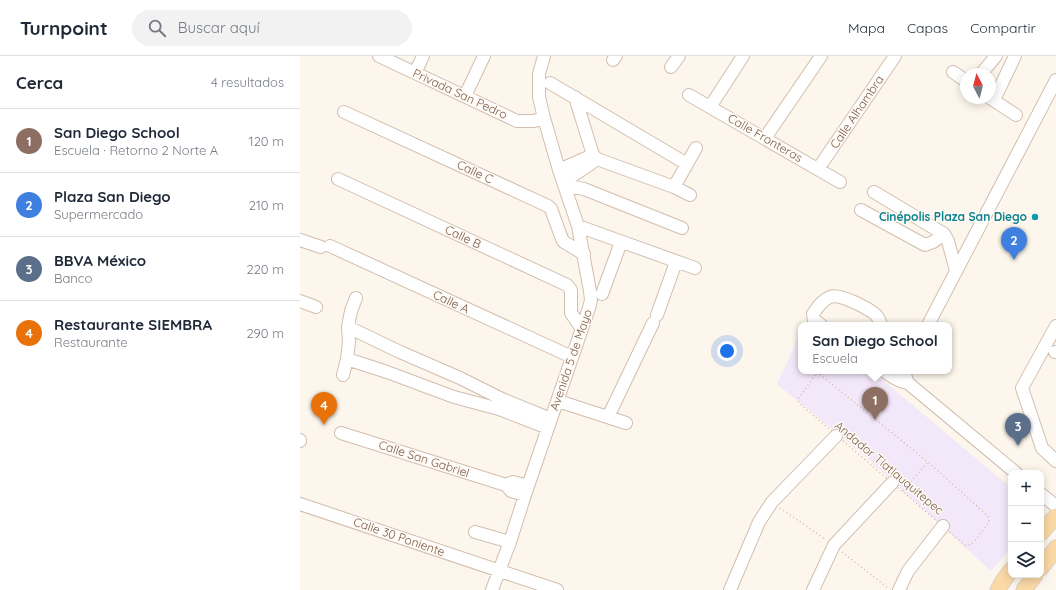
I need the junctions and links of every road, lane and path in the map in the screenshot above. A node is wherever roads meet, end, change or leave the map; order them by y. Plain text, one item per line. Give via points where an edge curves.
1 (379, 56) edge
2 (423, 56) edge
3 (484, 56) edge
4 (544, 56) edge
5 (679, 56) edge
6 (743, 56) edge
7 (821, 56) edge
8 (895, 56) edge
9 (996, 56) edge
10 (1015, 56) edge
11 (671, 67) dead end
12 (986, 68) edge
13 (953, 72) dead end
14 (415, 73) junction
15 (960, 77) edge
16 (1056, 80) edge
17 (550, 83) dead end
18 (996, 92) edge
19 (689, 95) dead end
20 (465, 96) junction
21 (575, 97) junction
22 (996, 102) edge
23 (710, 107) junction
24 (344, 112) dead end
25 (1016, 115) dead end
26 (544, 118) junction
27 (764, 138) junction
28 (696, 148) dead end
29 (595, 157) junction
30 (687, 164) junction
31 (818, 169) junction
32 (559, 170) junction
33 (338, 179) dead end
34 (840, 182) dead end
35 (564, 184) junction
36 (674, 186) junction
37 (874, 192) dead end
38 (690, 195) dead end
39 (899, 206) junction
40 (861, 210) dead end
41 (888, 225) junction
42 (578, 226) junction
43 (682, 228) dead end
44 (944, 234) junction
45 (300, 240) edge
46 (621, 242) junction
47 (584, 254) junction
48 (676, 262) junction
49 (696, 268) dead end
50 (956, 271) junction
51 (602, 294) dead end
52 (356, 298) dead end
53 (300, 301) edge
54 (316, 307) dead end
55 (816, 322) edge
56 (880, 322) edge
57 (930, 322) edge
58 (1056, 326) edge
59 (348, 327) junction
60 (582, 329) junction
61 (572, 357) junction
62 (347, 359) junction
63 (424, 362) junction
64 (889, 374) edge
65 (344, 375) dead end
66 (907, 377) edge
67 (416, 383) junction
68 (558, 401) junction
69 (608, 417) junction
70 (550, 423) junction
71 (626, 423) dead end
72 (342, 432) dead end
73 (836, 436) junction
74 (1056, 461) edge
75 (928, 462) junction
76 (1013, 470) edge
77 (892, 483) junction
78 (526, 491) junction
79 (903, 492) junction
80 (1044, 496) edge
81 (1056, 506) edge
82 (301, 508) edge
83 (1056, 516) edge
84 (943, 526) junction
85 (1044, 530) edge
86 (475, 532) dead end
87 (510, 542) junction
88 (1056, 548) edge
89 (1044, 564) edge
90 (498, 571) junction
91 (1008, 574) edge
92 (1033, 578) edge
93 (492, 590) edge
94 (557, 590) edge
95 (730, 590) edge
96 (813, 590) edge
97 (898, 590) edge
98 (998, 590) edge
99 (1024, 590) edge

1 - 14 street, Privada San Pedro
2 - 14 street
3 - 20 street
4 - 26 street, Avenida 5 de Mayo via 539,74 539,97
5 - 11 street
6 - 23 street
7 - 27 street
8 - 31 street, Calle Alhambra
9 - 12 street
10 - 18 street
13 - 15 street
14 - 20 street, Privada San Pedro
16 - 50 street
17 - 21 street
19 - 23 street, Calle Fronteras
20 - 26 street, Privada San Pedro via 517,121
21 - 29 street
21 - 30 street
22 - 25 street
23 - 27 street, Calle Fronteras
24 - 47 street, Calle C via 548,206 564,242
26 - 32 street, Avenida 5 de Mayo
27 - 31 street, Calle Fronteras
28 - 30 street
29 - 32 street
29 - 35 street
29 - 36 street
30 - 36 street
31 - 34 street, Calle Fronteras
32 - 35 street, Avenida 5 de Mayo
33 - 60 street, Calle B via 566,285 571,290 571,313
35 - 42 street, Avenida 5 de Mayo
35 - 43 street via 584,189
36 - 38 street
37 - 39 street
39 - 41 street
39 - 44 street
40 - 41 street
41 - 44 street via 925,244
42 - 46 street
42 - 47 street, Avenida 5 de Mayo
44 - 50 street
45 - 61 street, Calle A via 326,247
46 - 48 street
46 - 51 street
47 - 60 street, Avenida 5 de Mayo via 591,300
48 - 49 street
48 - 69 street via 655,319
50 - 57 street
52 - 59 street
53 - 54 street
55 - 56 street via 813,314 830,296 854,302 876,315
58 - 74 street via 1022,388 1042,448
59 - 62 street
59 - 63 street
60 - 61 street, Avenida 5 de Mayo
61 - 68 street, Avenida 5 de Mayo
62 - 65 street
62 - 67 street
63 - 67 street
63 - 70 street
64 - 66 street via 900,381
66 - 76 street
67 - 70 street via 454,397
68 - 69 street
68 - 70 street, Avenida 5 de Mayo
69 - 71 street
70 - 78 street, Avenida 5 de Mayo
72 - 78 street, Calle San Gabriel via 506,485 513,482
73 - 75 path, Andador Tlatlauquitepec via 798,401 816,374
73 - 77 path, Andador Tlatlauquitepec
73 - 95 street via 772,502 759,522
75 - 79 path
75 - 84 path, Andador Tlatlauquitepec via 988,516 989,521 970,545 965,545
77 - 79 path, Andador Tlatlauquitepec
77 - 96 street via 834,545
78 - 87 street, Avenida 5 de Mayo
79 - 84 path, Andador Tlatlauquitepec
80 - 81 street
82 - 90 street, Calle 30 Poniente
83 - 85 main road
84 - 97 street via 908,571
86 - 87 street
87 - 90 street, Avenida 5 de Mayo
88 - 89 main road
90 - 93 street, Avenida 5 de Mayo
90 - 94 street, Calle 30 Poniente
91 - 98 main road
92 - 99 main road

